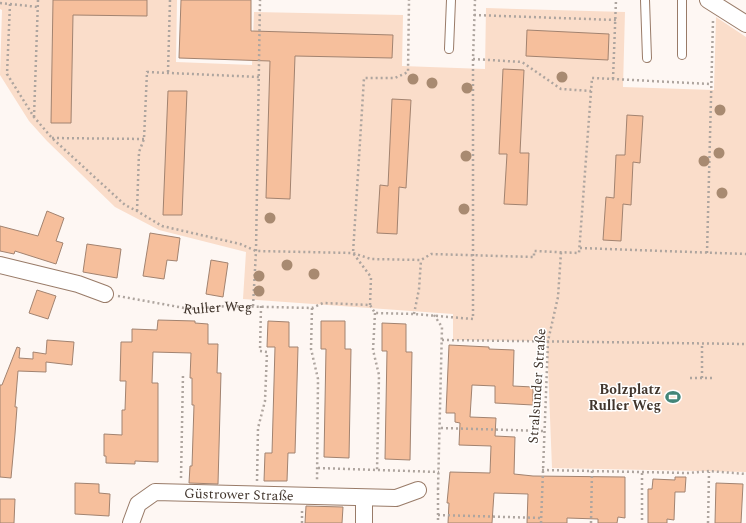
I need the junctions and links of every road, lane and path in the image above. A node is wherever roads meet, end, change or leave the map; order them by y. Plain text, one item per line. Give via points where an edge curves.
1 (38, 0) edge
2 (170, 0) edge
3 (260, 0) edge
4 (409, 0) edge
5 (451, 0) edge
6 (475, 0) edge
7 (616, 0) edge
8 (645, 0) edge
9 (682, 0) edge
10 (0, 3) edge
11 (712, 3) edge
12 (10, 4) junction
13 (38, 7) junction
14 (474, 15) junction
15 (616, 20) junction
16 (746, 24) edge
17 (449, 49) dead end
18 (682, 55) dead end
19 (647, 58) dead end
20 (473, 60) junction
21 (168, 72) junction
22 (259, 77) junction
23 (613, 79) junction
24 (711, 84) junction
25 (591, 91) junction
26 (34, 117) junction
27 (52, 138) junction
28 (144, 139) junction
29 (137, 211) junction
30 (580, 248) junction
31 (256, 251) junction
32 (561, 252) junction
33 (707, 252) junction
34 (353, 253) junction
35 (746, 254) edge
36 (473, 255) junction
37 (421, 260) junction
38 (0, 265) edge
39 (105, 294) joint
40 (370, 305) junction
41 (253, 306) junction
42 (261, 306) junction
43 (312, 308) junction
44 (375, 313) junction
45 (414, 314) junction
46 (434, 316) junction
47 (442, 340) junction
48 (548, 341) junction
49 (702, 344) junction
50 (746, 344) edge
51 (183, 374) dead end
52 (690, 378) dead end
53 (702, 378) junction
54 (714, 378) dead end
55 (440, 428) junction
56 (544, 431) junction
57 (318, 468) junction
58 (542, 470) junction
59 (377, 471) junction
60 (592, 471) junction
61 (439, 472) junction
62 (709, 472) junction
63 (642, 473) junction
64 (746, 474) edge
65 (438, 489) junction
66 (418, 490) joint
67 (180, 492) junction
68 (256, 494) junction
69 (317, 496) junction
70 (364, 498) junction
71 (438, 515) junction
72 (541, 518) junction
73 (131, 523) edge
74 (364, 523) edge
75 (438, 523) edge
76 (541, 523) edge
77 (591, 523) edge
78 (642, 523) edge
79 (708, 523) edge

1 - 13 path
2 - 21 path
3 - 22 path
4 - 34 path via 408,72 395,78 364,78
5 - 17 lane
6 - 14 path
7 - 15 path
8 - 19 lane
9 - 18 lane
10 - 12 path
11 - 16 street
11 - 24 path
12 - 13 path
12 - 26 path via 7,74
13 - 26 path
14 - 15 path
14 - 20 path
15 - 23 path
20 - 25 path via 522,62 561,89
20 - 36 path
21 - 22 path
21 - 28 path via 147,72
22 - 31 path
23 - 24 path
23 - 25 path via 592,78
24 - 33 path
25 - 30 path
26 - 27 path
27 - 28 path
27 - 29 path via 125,206
28 - 29 path via 139,152
29 - 31 path via 162,226 240,244
30 - 32 path via 579,252
30 - 33 path
31 - 34 path
31 - 41 path
32 - 36 path via 534,251 534,257
32 - 48 path, Stralsunder Straße via 558,297
33 - 35 path
34 - 37 path via 371,259
34 - 40 path via 371,277
36 - 37 path via 431,254
36 - 46 path via 473,319
37 - 45 path
38 - 39 street via 78,284
39 - 41 path, Ruller Weg via 190,309
40 - 43 path, Ruller Weg via 323,303
40 - 44 path
41 - 42 path, Ruller Weg
42 - 43 path, Ruller Weg
42 - 68 path via 260,351 267,352 265,401 258,428
43 - 57 path via 311,349 318,379
44 - 45 path
44 - 59 path via 373,350 379,375
45 - 46 path
46 - 47 path via 442,327
47 - 48 path
47 - 55 path
48 - 49 path
48 - 56 path, Stralsunder Straße
49 - 50 path
49 - 53 path
51 - 67 path
52 - 53 path
53 - 54 path
55 - 56 path
55 - 61 path
56 - 58 path, Stralsunder Straße
57 - 59 path
57 - 69 path
58 - 60 path
58 - 72 path, Stralsunder Straße
59 - 61 path
60 - 63 path
60 - 77 path
61 - 65 path
62 - 63 path
62 - 64 path
62 - 79 path
63 - 78 path
65 - 66 path
65 - 71 path
66 - 70 street, Güstrower Straße via 396,498
67 - 68 street, Güstrower Straße
67 - 73 street, Güstrower Straße via 155,492 138,504
68 - 69 street, Güstrower Straße
69 - 70 street, Güstrower Straße
70 - 74 street
71 - 72 path
71 - 75 path
72 - 76 path, Stralsunder Straße

